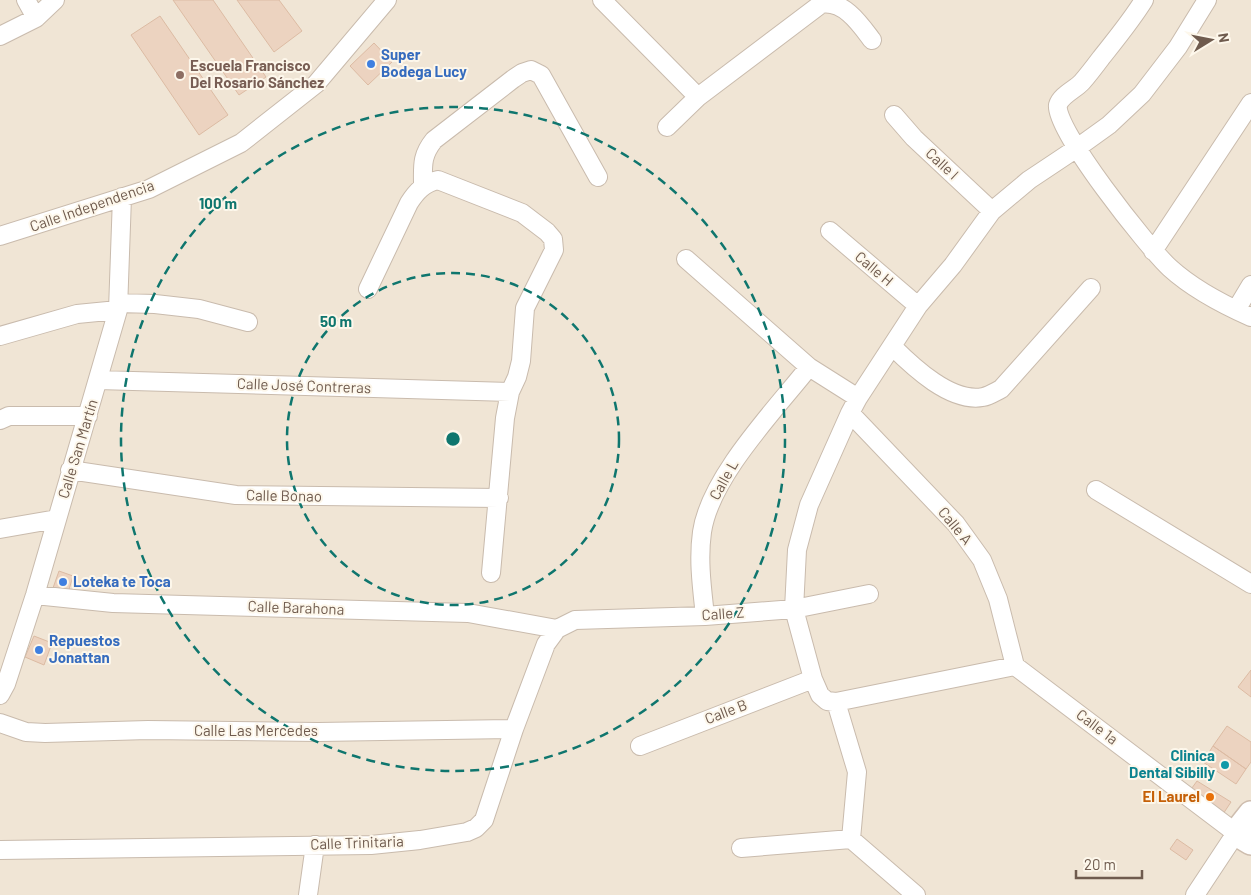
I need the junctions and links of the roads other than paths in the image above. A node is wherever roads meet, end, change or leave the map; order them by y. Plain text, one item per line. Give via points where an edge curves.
1 (26, 0) edge
2 (55, 0) edge
3 (386, 0) edge
4 (602, 0) edge
5 (1144, 0) edge
6 (1207, 0) edge
7 (36, 18) junction
8 (0, 36) edge
9 (872, 40) dead end
10 (698, 97) junction
11 (1251, 103) edge
12 (894, 115) dead end
13 (667, 126) dead end
14 (1077, 148) junction
15 (598, 177) dead end
16 (423, 186) junction
17 (122, 197) junction
18 (992, 211) junction
19 (830, 231) dead end
20 (0, 236) edge
21 (1154, 251) junction
22 (686, 259) dead end
23 (1251, 285) edge
24 (1091, 288) dead end
25 (368, 289) dead end
26 (118, 306) junction
27 (918, 306) junction
28 (1243, 314) edge
29 (248, 322) dead end
30 (0, 336) edge
31 (892, 346) junction
32 (810, 367) junction
33 (98, 380) junction
34 (510, 392) junction
35 (854, 406) junction
36 (88, 416) junction
37 (0, 420) edge
38 (70, 470) junction
39 (1096, 490) dead end
40 (499, 498) junction
41 (57, 519) junction
42 (0, 528) edge
43 (491, 573) dead end
44 (1251, 584) edge
45 (869, 594) dead end
46 (35, 595) junction
47 (794, 609) junction
48 (705, 616) junction
49 (557, 629) junction
50 (1015, 666) junction
51 (813, 679) junction
52 (0, 695) edge
53 (836, 702) junction
54 (0, 723) edge
55 (514, 729) junction
56 (640, 746) dead end
57 (1251, 814) edge
58 (1244, 838) edge
59 (851, 839) junction
60 (315, 845) junction
61 (741, 848) dead end
62 (0, 850) edge
63 (308, 895) edge
64 (916, 895) edge
65 (1195, 895) edge

1 - 7 street
2 - 7 street
3 - 17 street, Calle Independencia via 316,84 241,142 150,189
4 - 10 street
5 - 14 street via 1082,82 1060,101 1057,108 1061,120
6 - 14 street via 1178,47 1142,94 1109,125
7 - 8 street
9 - 10 street via 838,4 821,4
10 - 13 street
11 - 21 street
12 - 18 street, Calle I
14 - 18 street via 1029,180
14 - 21 street via 1112,199
15 - 16 street via 541,75 531,70 518,76 434,140 426,150
16 - 25 street via 409,203
16 - 34 street via 438,180 522,213 553,239 554,250 525,308 521,361
17 - 20 street, Calle Independencia
17 - 26 street, Calle San Martín
18 - 27 street
19 - 27 street, Calle H
21 - 28 street via 1171,269 1217,301
22 - 32 street, Calle A
23 - 28 street
24 - 31 street via 1001,389 984,397 963,397 940,385 911,365
26 - 29 street via 155,304 199,309
26 - 30 street
26 - 33 street, Calle San Martín
27 - 31 street
31 - 35 street
32 - 35 street, Calle A
32 - 48 street, Calle L via 735,458 713,496 702,530 700,564
33 - 34 street, Calle José Contreras
33 - 36 street, Calle San Martín
34 - 40 street
35 - 47 street via 809,505 797,550
35 - 50 street, Calle A via 956,524 982,560 998,599
36 - 37 street via 9,416
36 - 38 street, Calle San Martín
38 - 40 street, Calle Bonao via 236,495
38 - 41 street, Calle San Martín
39 - 44 street
40 - 43 street
41 - 42 street
41 - 46 street, Calle San Martín
45 - 47 street, Calle Z
46 - 49 street, Calle Barahona via 113,603 468,614
46 - 52 street, Calle San Martín
47 - 48 street, Calle Z
47 - 51 street
48 - 49 street, Calle Z via 575,620
49 - 55 street, Calle Trinitaria via 546,644
50 - 53 street
50 - 58 street, Calle 1a
51 - 53 street via 820,696 827,702
51 - 56 street, Calle B
53 - 59 street via 857,772
54 - 55 street, Calle Las Mercedes via 26,732 46,733
55 - 60 street, Calle Trinitaria via 484,820 476,828 420,840 371,845
57 - 58 main road
58 - 65 street
59 - 61 street
59 - 64 street
60 - 62 street, Calle Trinitaria
60 - 63 street

